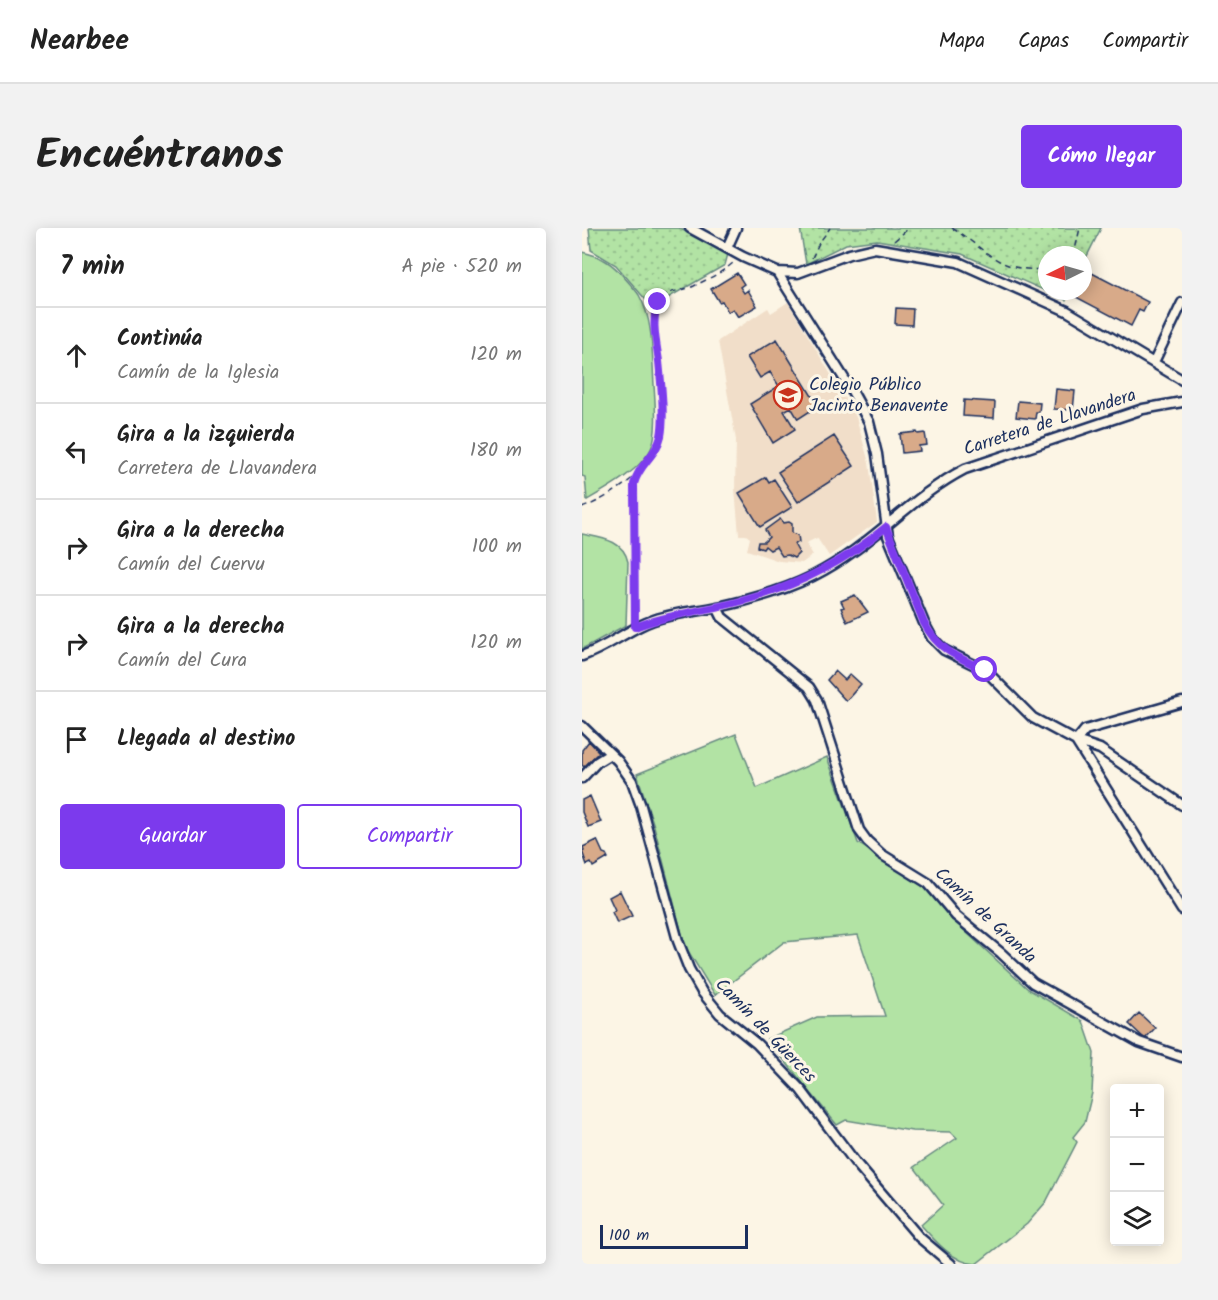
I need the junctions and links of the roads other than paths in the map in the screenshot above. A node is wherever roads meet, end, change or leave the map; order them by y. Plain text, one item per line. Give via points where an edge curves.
1 (690, 228) edge
2 (736, 228) edge
3 (727, 248) junction
4 (777, 272) junction
5 (1182, 303) edge
6 (1154, 362) junction
7 (1182, 380) edge
8 (1182, 402) edge
9 (886, 527) junction
10 (717, 607) junction
11 (582, 656) edge
12 (1182, 702) edge
13 (582, 726) edge
14 (1076, 741) junction
15 (610, 754) junction
16 (582, 778) edge
17 (1182, 805) edge
18 (1182, 910) edge
19 (1182, 1057) edge
20 (951, 1264) edge

1 - 3 street
2 - 3 street
3 - 4 street
4 - 6 street via 798,273 865,249 958,262 1067,311
4 - 9 street via 869,422
5 - 6 street
6 - 7 street
8 - 9 street, Carretera de Llavandera via 1143,409 965,469 916,501
9 - 10 street, Carretera de Llavandera via 814,576 768,594
9 - 14 street via 932,638 944,650 985,670 1033,718
10 - 11 street, Carretera de Llavandera via 663,617 635,627
10 - 19 street, Camín de Granda via 722,617 809,687 817,700 859,830 867,842 928,883 956,916 1033,983 1139,1042
12 - 14 street via 1085,730
13 - 15 street, Camín de Güerces
14 - 17 street via 1100,749
14 - 18 street
15 - 16 street
15 - 20 street, Camín de Güerces via 635,789 678,941 702,992 801,1090 919,1237

